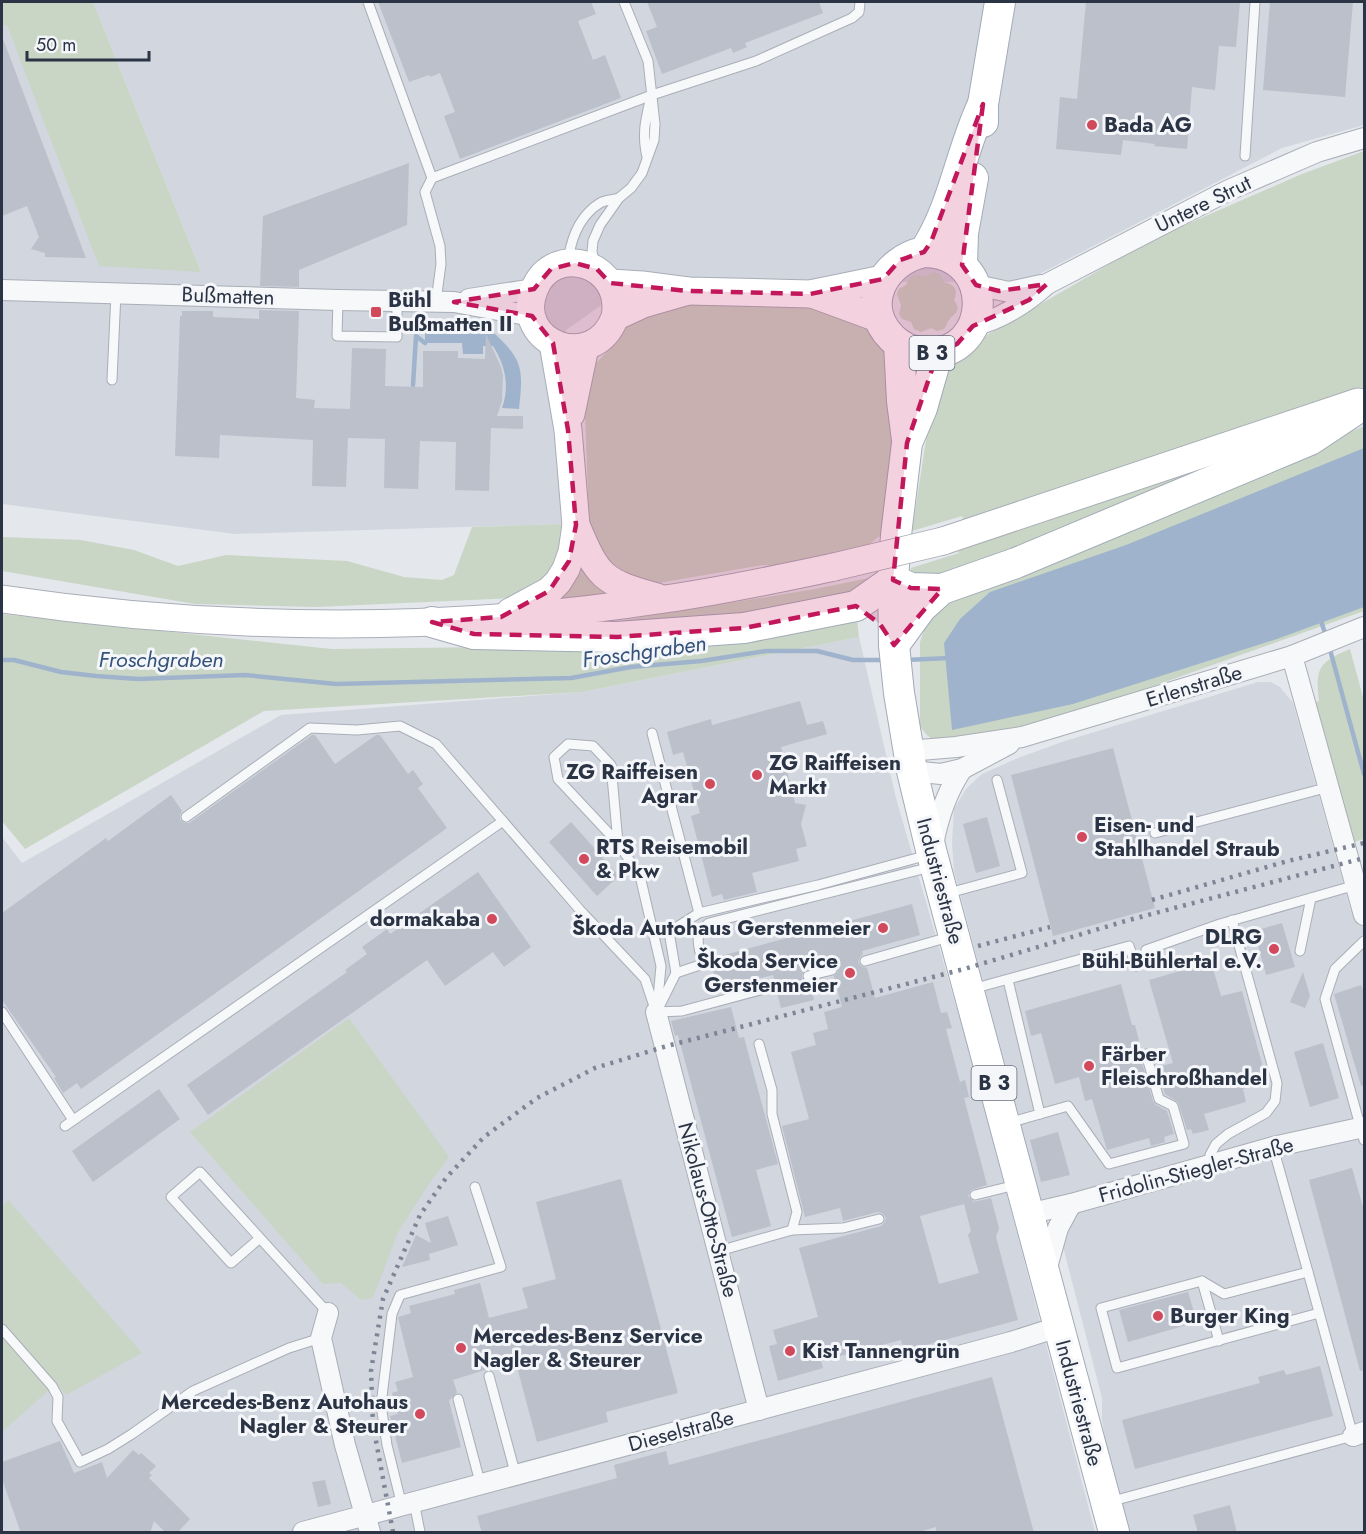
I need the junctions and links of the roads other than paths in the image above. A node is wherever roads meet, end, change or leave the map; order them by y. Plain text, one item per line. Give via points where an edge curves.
1 (368, 2) edge
2 (624, 2) edge
3 (860, 2) edge
4 (1000, 2) edge
5 (1255, 2) edge
6 (652, 95) junction
7 (983, 104) junction
8 (1365, 138) edge
9 (1245, 156) dead end
10 (432, 178) junction
11 (619, 198) junction
12 (924, 252) junction
13 (567, 263) junction
14 (969, 275) junction
15 (603, 276) junction
16 (884, 279) junction
17 (1047, 284) junction
18 (534, 289) junction
19 (2, 290) edge
20 (688, 291) junction
21 (116, 293) junction
22 (810, 294) junction
23 (338, 300) junction
24 (397, 301) junction
25 (445, 301) junction
26 (532, 316) junction
27 (615, 317) junction
28 (880, 319) junction
29 (973, 326) junction
30 (553, 343) junction
31 (899, 344) junction
32 (585, 347) junction
33 (938, 352) junction
34 (112, 380) dead end
35 (1365, 402) edge
36 (568, 430) junction
37 (907, 443) junction
38 (576, 525) junction
39 (893, 580) junction
40 (942, 589) junction
41 (2, 599) edge
42 (665, 599) junction
43 (856, 606) junction
44 (501, 617) junction
45 (432, 622) junction
46 (1365, 627) edge
47 (1301, 653) junction
48 (895, 659) junction
49 (652, 733) dead end
50 (1022, 737) junction
51 (910, 761) junction
52 (962, 769) junction
53 (997, 780) dead end
54 (1329, 787) junction
55 (186, 817) dead end
56 (503, 821) junction
57 (1155, 833) dead end
58 (618, 843) junction
59 (933, 860) junction
60 (1356, 885) junction
61 (943, 895) junction
62 (1311, 898) junction
63 (699, 913) junction
64 (1365, 915) edge
65 (1232, 920) junction
66 (954, 935) junction
67 (1365, 941) edge
68 (1146, 950) dead end
69 (1300, 951) dead end
70 (865, 961) dead end
71 (1136, 966) dead end
72 (832, 969) dead end
73 (676, 973) junction
74 (808, 976) dead end
75 (1008, 980) junction
76 (775, 986) dead end
77 (969, 990) junction
78 (2, 1012) edge
79 (656, 1012) junction
80 (759, 1044) dead end
81 (1146, 1054) dead end
82 (1040, 1114) junction
83 (1005, 1124) junction
84 (1363, 1132) edge
85 (1273, 1147) junction
86 (1213, 1165) junction
87 (1021, 1183) junction
88 (475, 1187) dead end
89 (975, 1195) dead end
90 (1071, 1204) junction
91 (1028, 1214) junction
92 (879, 1219) dead end
93 (792, 1230) junction
94 (260, 1238) junction
95 (718, 1251) junction
96 (1308, 1272) junction
97 (1045, 1274) junction
98 (1202, 1281) junction
99 (328, 1313) joint
100 (1319, 1313) junction
101 (1058, 1327) junction
102 (2, 1329) edge
103 (321, 1338) junction
104 (1219, 1341) junction
105 (489, 1376) dead end
106 (458, 1399) dead end
107 (759, 1410) junction
108 (1359, 1434) edge
109 (516, 1476) junction
110 (481, 1486) junction
111 (1106, 1503) junction
112 (411, 1510) junction
113 (368, 1524) edge
114 (303, 1533) edge
115 (420, 1533) edge
116 (1114, 1533) edge

1 - 10 lane
2 - 6 lane via 648,61
3 - 6 lane via 860,12 852,18 756,61
4 - 7 main road, B 3
5 - 9 lane
6 - 10 lane
6 - 11 lane via 644,125 647,158 632,188
7 - 12 main road, B 3 via 952,195
7 - 14 main road, B 3 via 983,128 966,214
8 - 17 street, Untere Strut via 1317,152 1229,190
10 - 25 lane via 425,192 440,246
11 - 13 lane via 601,203 586,216 572,237
11 - 15 lane via 592,241 592,252
12 - 14 main road via 944,254
12 - 16 main road via 900,260
13 - 15 main road via 583,264
13 - 18 main road via 551,269
14 - 17 street, Untere Strut via 1009,292
14 - 29 main road, B 3 via 979,299
15 - 20 main road
15 - 27 main road via 616,299
16 - 22 main road
16 - 28 main road via 877,299
17 - 29 street, Untere Strut via 1029,300
18 - 25 street, Bußmatten
18 - 26 main road
19 - 21 street, Bußmatten
20 - 22 main road
20 - 27 main road
21 - 23 street, Bußmatten
21 - 34 lane
22 - 28 main road
23 - 24 street, Bußmatten
23 - 24 lane via 337,336 397,337
24 - 25 street, Bußmatten
25 - 26 street, Bußmatten
26 - 30 main road via 538,329
27 - 32 main road via 601,339
28 - 31 main road, B 3
29 - 33 main road, B 3 via 957,344
30 - 32 main road
30 - 36 main road
31 - 33 main road, B 3 via 922,353
31 - 37 main road, B 3
32 - 36 main road
33 - 37 main road, B 3
35 - 40 main road via 1310,440
35 - 42 main road, bridge via 943,541 834,567
36 - 38 main road
37 - 39 main road, Industriestraße / B 3
38 - 42 main road via 597,570 622,586
38 - 44 main road via 570,561 558,582
39 - 40 main road via 911,588
39 - 43 main road
39 - 48 main road, Industriestraße / B 3
40 - 48 main road via 921,608
41 - 45 main road via 196,620 327,625
42 - 44 main road
43 - 45 main road via 744,628 617,637 474,634
43 - 48 main road via 880,624
44 - 45 main road
46 - 47 street, Erlenstraße
47 - 50 street, Erlenstraße
47 - 54 street
48 - 51 main road, Industriestraße / B 3
49 - 63 lane
50 - 51 street, Erlenstraße via 956,747
50 - 52 street, Erlenstraße
51 - 52 street, Erlenstraße via 941,774
51 - 59 main road, Industriestraße / B 3
52 - 59 street via 944,802
53 - 61 lane via 1022,873
54 - 57 lane
54 - 60 street
55 - 56 lane via 310,728 357,730 400,726 436,744
56 - 78 lane via 69,1123
56 - 79 lane via 645,980
58 - 58 lane via 611,765 593,746 568,744 555,757 558,779
58 - 79 lane via 640,876 661,966
59 - 61 main road, Industriestraße / B 3
59 - 63 lane
59 - 73 lane via 709,923 700,929 697,938 703,964
60 - 62 lane
60 - 64 street
61 - 66 main road, Industriestraße / B 3
62 - 65 lane
62 - 69 lane
63 - 73 lane via 669,932
65 - 68 lane
65 - 86 lane via 1277,1083 1275,1101 1266,1113 1216,1144 1210,1155
66 - 70 lane
66 - 77 main road, Industriestraße / B 3
67 - 84 lane via 1335,969 1325,999
71 - 75 lane via 1129,946
72 - 74 lane
73 - 79 lane
75 - 77 lane
75 - 82 lane
76 - 79 lane via 682,1011
77 - 83 main road, Industriestraße / B 3
79 - 95 street, Nikolaus-Otto-Straße
80 - 93 lane via 797,1212
81 - 82 lane via 1159,1098 1173,1106 1184,1144 1109,1164 1068,1106
82 - 83 lane
83 - 87 main road, Industriestraße / B 3
84 - 85 street, Fridolin-Stiegler-Straße
85 - 86 street, Fridolin-Stiegler-Straße
85 - 96 lane
86 - 90 street, Fridolin-Stiegler-Straße
87 - 89 lane
87 - 91 main road, Industriestraße / B 3
88 - 112 lane via 501,1267 400,1296 392,1314 381,1405 387,1444
90 - 91 street, Fridolin-Stiegler-Straße
90 - 97 street, Industriestraße via 1058,1228
91 - 97 main road, Industriestraße / B 3
92 - 93 lane via 843,1228
93 - 95 lane
94 - 94 lane via 200,1172 171,1197 231,1263
94 - 99 lane
95 - 107 street, Nikolaus-Otto-Straße
96 - 98 lane via 1224,1294
96 - 100 lane
97 - 101 main road, Industriestraße / B 3
98 - 104 lane
98 - 104 lane via 1101,1308 1117,1368
99 - 103 street
100 - 104 lane
100 - 108 lane
101 - 107 street, Dieselstraße
101 - 111 main road, Industriestraße / B 3
102 - 103 lane via 58,1396 57,1421 80,1462 124,1439 193,1391 289,1348
103 - 113 street via 340,1446
105 - 109 lane
106 - 110 lane
107 - 109 street, Dieselstraße
108 - 111 lane
109 - 110 street, Dieselstraße
110 - 112 street, Dieselstraße
111 - 116 main road, Industriestraße / B 3
112 - 113 street, Dieselstraße
112 - 115 lane
113 - 114 street, Dieselstraße

